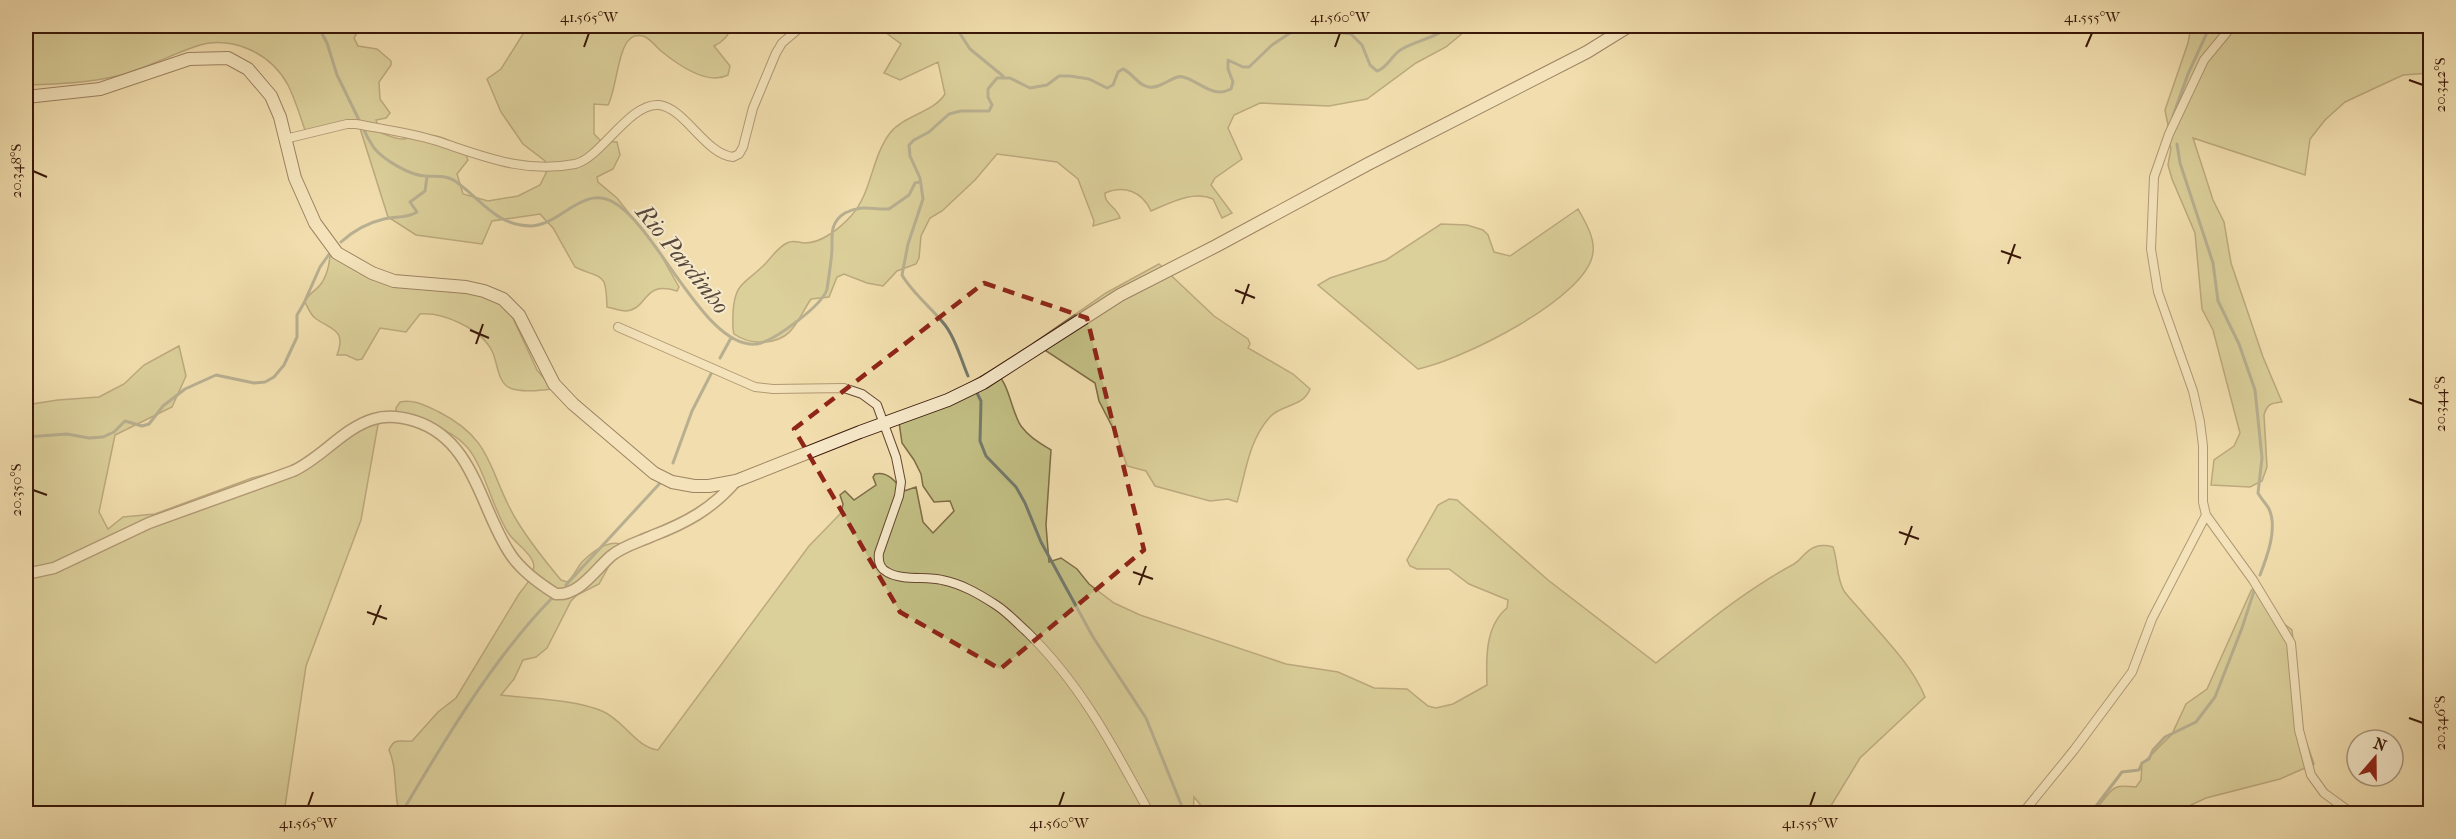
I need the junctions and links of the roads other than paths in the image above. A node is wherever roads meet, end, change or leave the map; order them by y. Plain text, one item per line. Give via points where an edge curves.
1 (802, 26) edge
2 (1629, 26) edge
3 (2232, 26) edge
4 (26, 97) edge
5 (285, 139) junction
6 (618, 327) dead end
7 (883, 423) junction
8 (736, 481) junction
9 (2206, 515) junction
10 (26, 574) edge
11 (1150, 813) edge
12 (2022, 813) edge
13 (2354, 813) edge

1 - 5 street via 776,53 753,108 743,147 733,157 718,153 670,110 659,105 627,120 587,160 558,166 504,163 435,141 356,124
2 - 7 main road via 1587,52 1120,295 983,383
3 - 9 street via 2204,60 2169,134 2154,177 2151,217 2158,292 2200,422
4 - 5 main road via 100,89 189,59 228,58 248,69 272,96
5 - 8 main road via 308,208 337,253 394,281 466,287 494,294 519,315 558,389 648,469 672,482 694,486
6 - 7 street via 763,389 852,390 877,405
7 - 8 main road
7 - 11 street via 901,482 879,553 881,567 896,575 957,584 1002,609 1073,682
8 - 10 street via 699,515 627,547 581,585 556,594 512,558 481,492 450,442 422,424 382,417 365,422 293,471 149,523 54,568
9 - 12 street via 2152,619 2132,672
9 - 13 street via 2253,580 2290,643 2299,730 2311,775 2324,793

